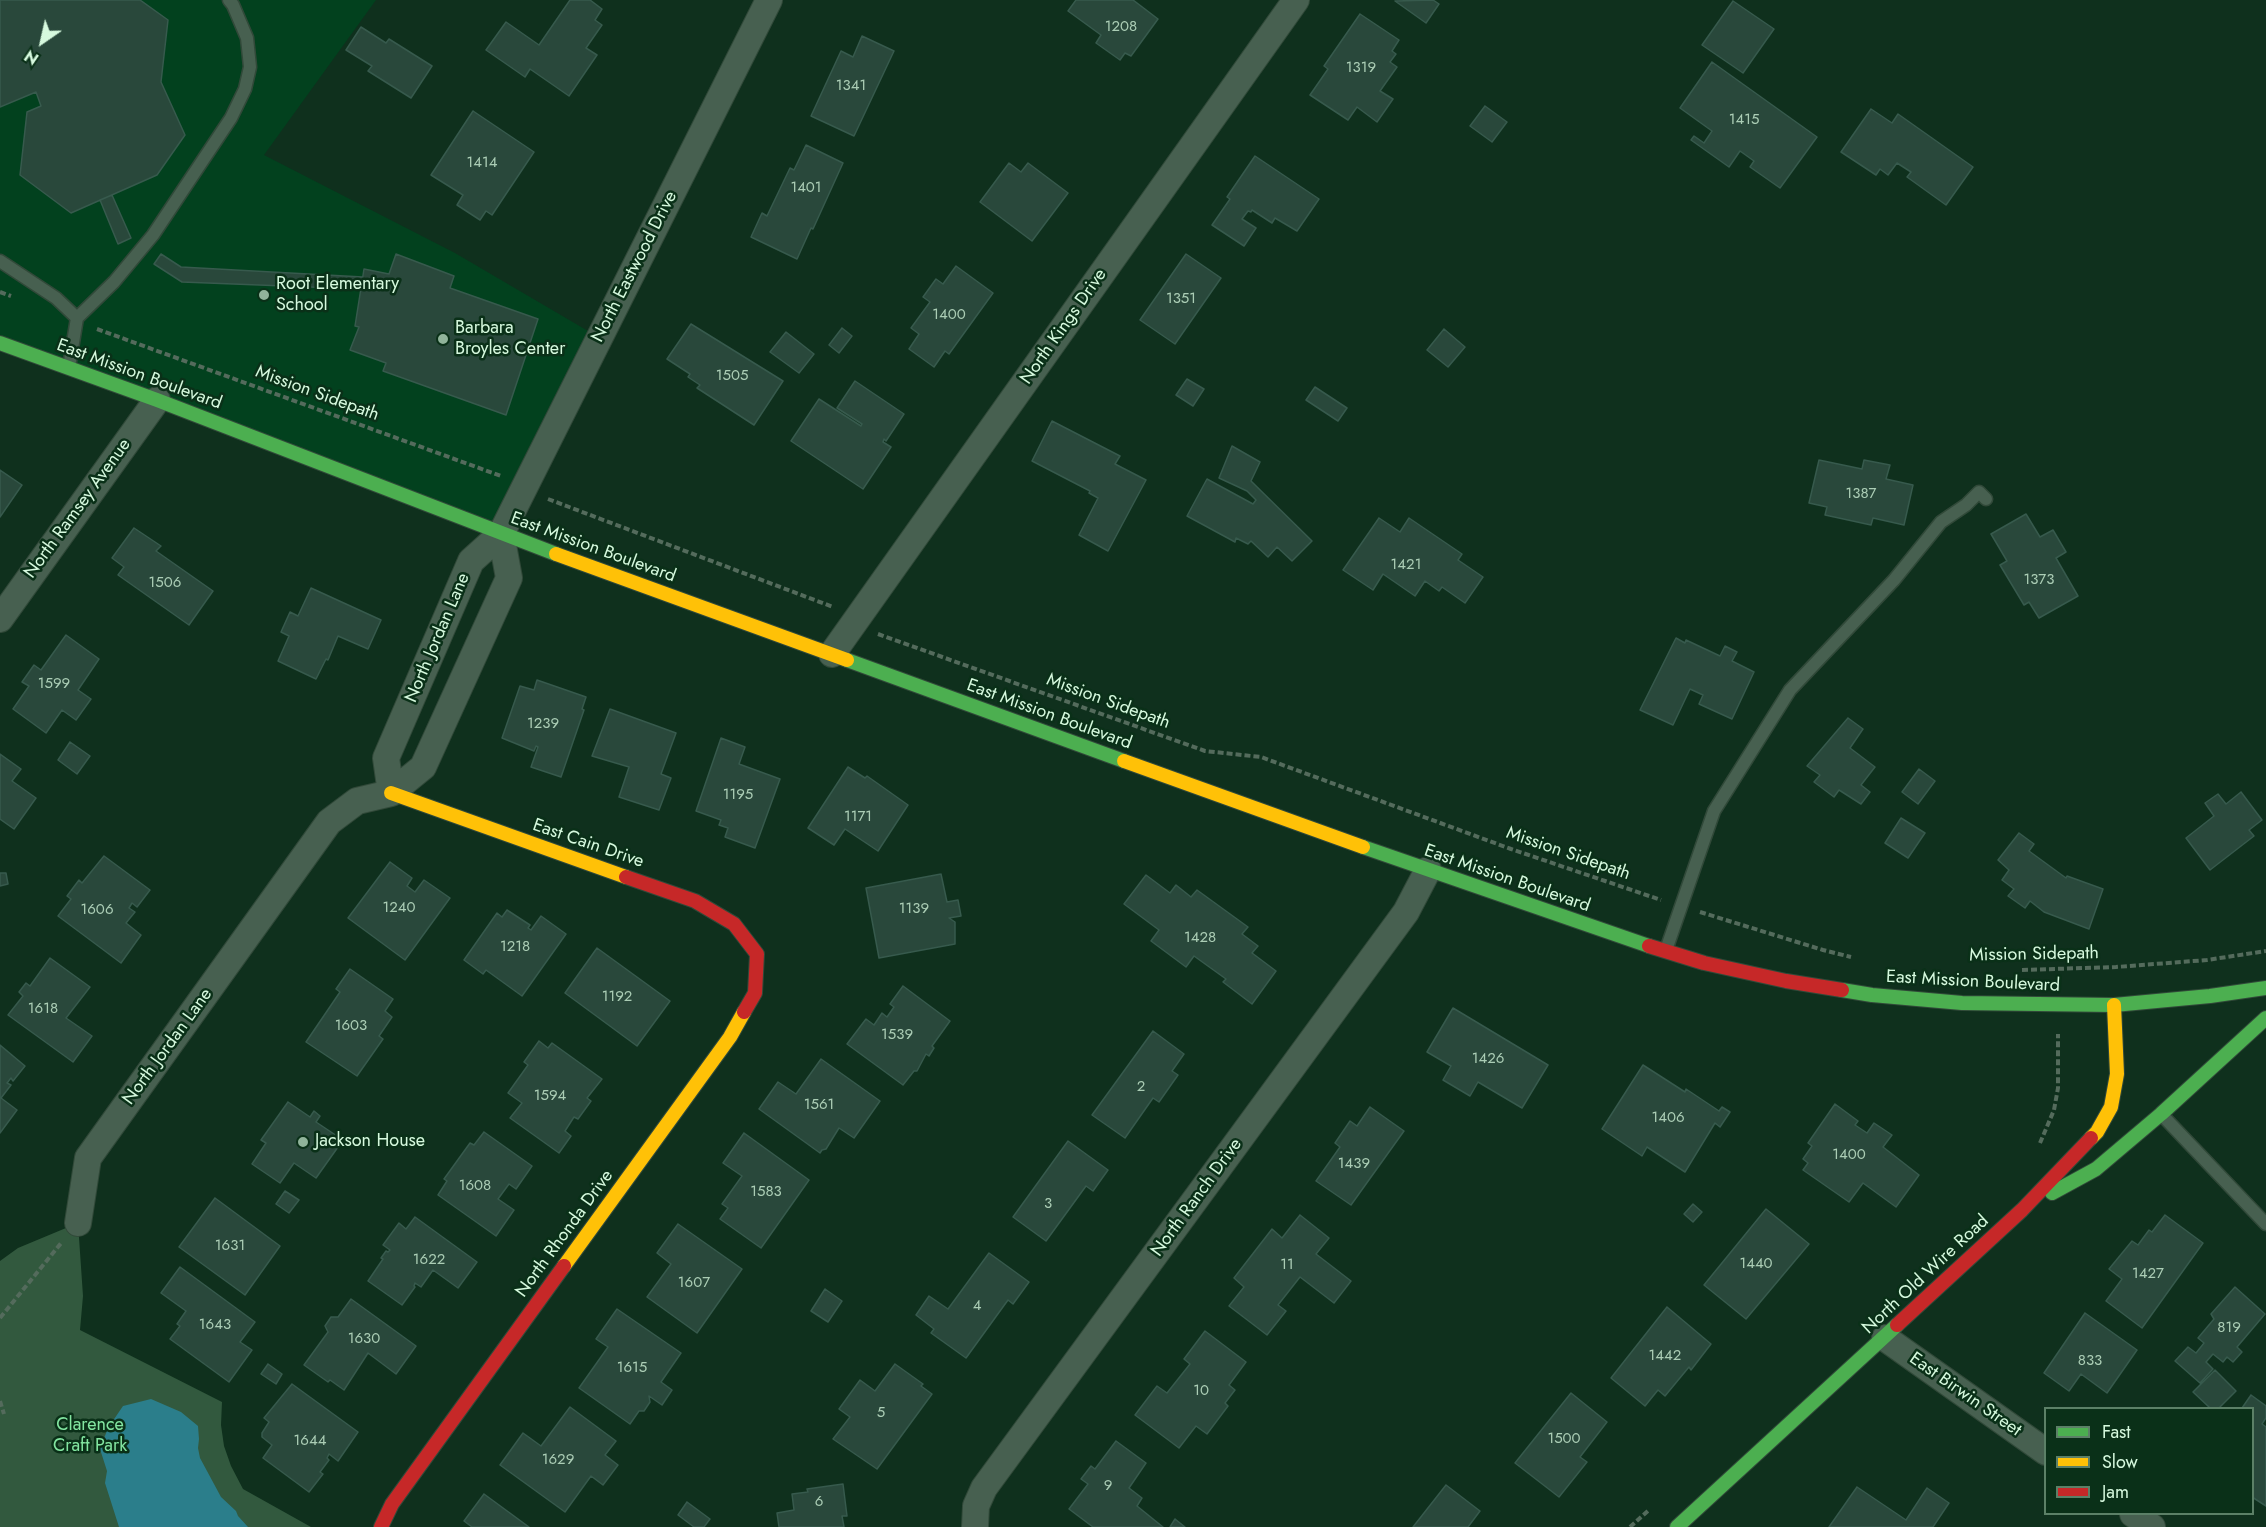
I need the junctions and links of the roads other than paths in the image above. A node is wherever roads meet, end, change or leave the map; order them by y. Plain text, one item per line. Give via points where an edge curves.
1 (229, 0) edge
2 (769, 0) edge
3 (1295, 0) edge
4 (0, 261) edge
5 (77, 318) junction
6 (0, 344) edge
7 (68, 368) junction
8 (157, 400) junction
9 (1986, 499) dead end
10 (501, 534) junction
11 (0, 619) edge
12 (832, 654) junction
13 (390, 793) junction
14 (1428, 870) junction
15 (1665, 951) junction
16 (757, 954) joint
17 (2266, 988) edge
18 (2114, 1005) junction
19 (2266, 1018) edge
20 (2161, 1114) junction
21 (2022, 1210) junction
22 (78, 1223) road end
23 (2266, 1224) edge
24 (1885, 1338) junction
25 (2044, 1451) edge
26 (2134, 1515) edge
27 (381, 1527) edge
28 (975, 1527) edge
29 (1677, 1527) edge
30 (2152, 1527) edge

1 - 5 lane via 247,38 250,67 246,89 153,236
2 - 10 street, North Eastwood Drive
3 - 12 street, North Kings Drive
4 - 5 lane via 56,298
5 - 7 lane
6 - 7 main road, East Mission Boulevard
7 - 8 main road, East Mission Boulevard
8 - 10 main road, East Mission Boulevard
8 - 11 street, North Ramsey Avenue
9 - 15 lane via 1979,492 1941,522 1894,580 1790,690 1714,811
10 - 12 main road, East Mission Boulevard
10 - 13 street, North Jordan Lane via 471,561 386,758
10 - 13 street, North Jordan Lane via 509,578 423,767
12 - 14 main road, East Mission Boulevard
13 - 16 main road, East Cain Drive via 695,901 734,924
13 - 22 street, North Jordan Lane via 357,801 329,822 88,1158
14 - 15 main road, East Mission Boulevard
14 - 28 street, North Ranch Drive via 1406,912 984,1488 976,1506
15 - 18 main road, East Mission Boulevard via 1786,981 1872,995 1962,1003
16 - 27 main road, North Rhonda Drive via 755,993 730,1037 392,1504
17 - 18 main road, East Mission Boulevard
18 - 21 main road, North Old Wire Road via 2117,1074 2111,1107 2097,1132
19 - 20 main road
20 - 21 main road via 2096,1169
20 - 23 lane
21 - 24 main road, North Old Wire Road
24 - 25 street, East Birwin Street
24 - 29 main road, North Old Wire Road
26 - 30 street

